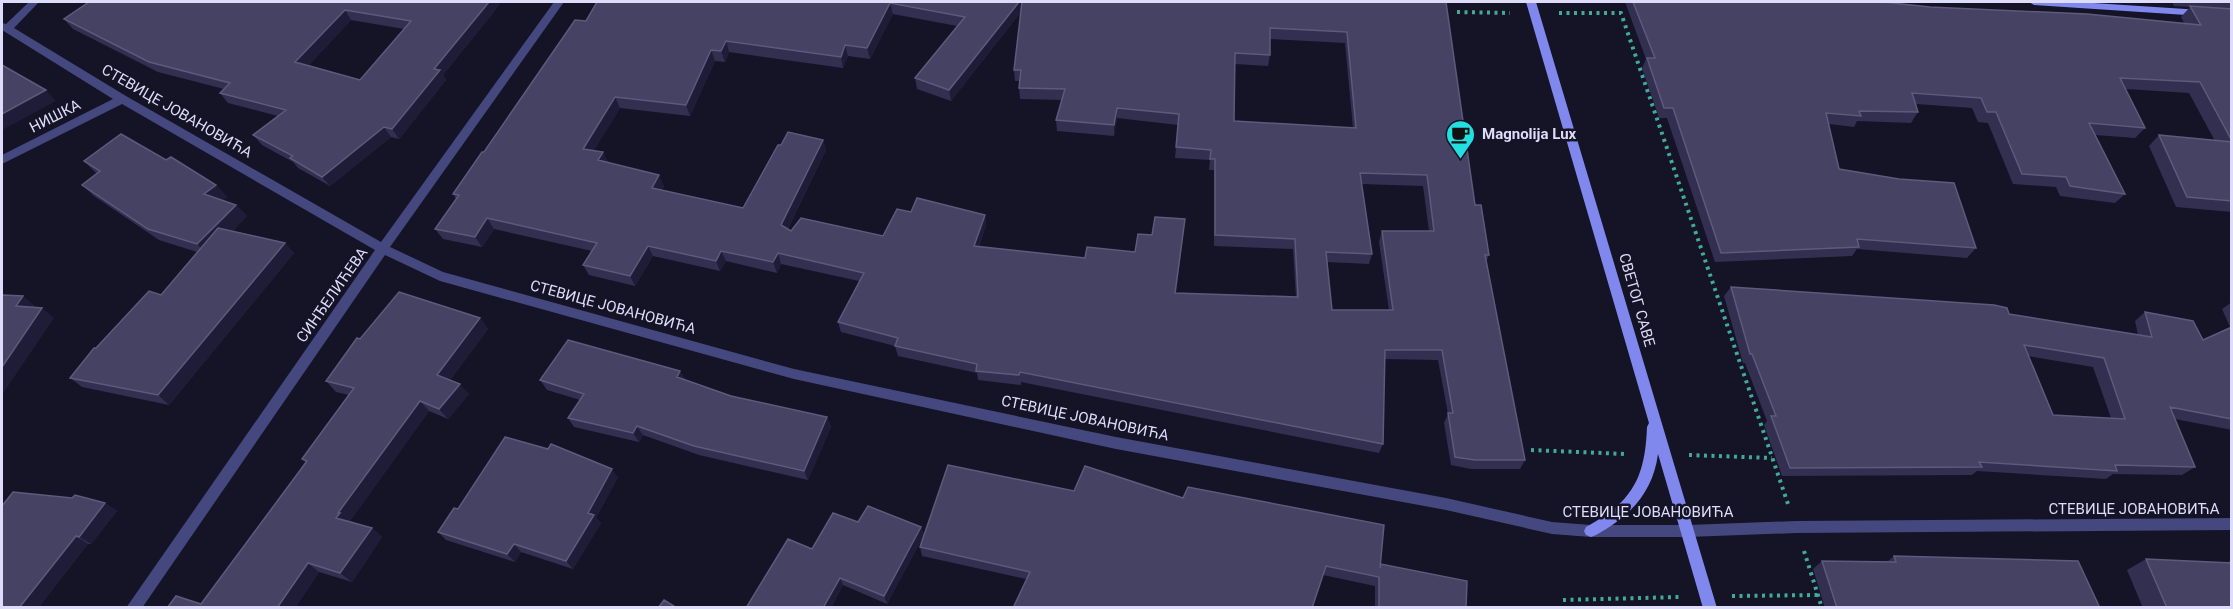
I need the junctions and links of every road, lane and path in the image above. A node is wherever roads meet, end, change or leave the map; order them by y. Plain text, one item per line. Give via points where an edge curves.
1 (34, 2) edge
2 (559, 2) edge
3 (2034, 2) edge
4 (1533, 7) edge
5 (1457, 12) dead end
6 (2232, 15) edge
7 (4, 27) edge
8 (122, 99) junction
9 (2, 160) edge
10 (383, 249) junction
11 (1653, 414) junction
12 (2232, 524) edge
13 (1796, 527) junction
14 (1591, 531) junction
15 (1688, 531) junction
16 (133, 608) edge
17 (1710, 608) edge
18 (1822, 608) edge

1 - 7 street, СТЕВИЦЕ ЈОВАНОВИЋА
2 - 10 street, СИНЂЕЛИЋЕВА
3 - 6 street
4 - 5 path
4 - 11 street, СВЕТОГ САВЕ
4 - 13 path via 1621,13
7 - 8 street, СТЕВИЦЕ ЈОВАНОВИЋА
8 - 9 street, НИШКА
8 - 10 street, СТЕВИЦЕ ЈОВАНОВИЋА
10 - 14 street, СТЕВИЦЕ ЈОВАНОВИЋА via 440,276 794,374 1116,443 1446,504 1552,528
10 - 16 street, СИНЂЕЛИЋЕВА
11 - 14 street via 1653,455 1639,490 1630,506 1614,520
11 - 15 street, СВЕТОГ САВЕ
12 - 13 street, СТЕВИЦЕ ЈОВАНОВИЋА
13 - 15 street, СТЕВИЦЕ ЈОВАНОВИЋА
13 - 18 path
14 - 15 street, СТЕВИЦЕ ЈОВАНОВИЋА
15 - 17 street, СВЕТОГ САВЕ

